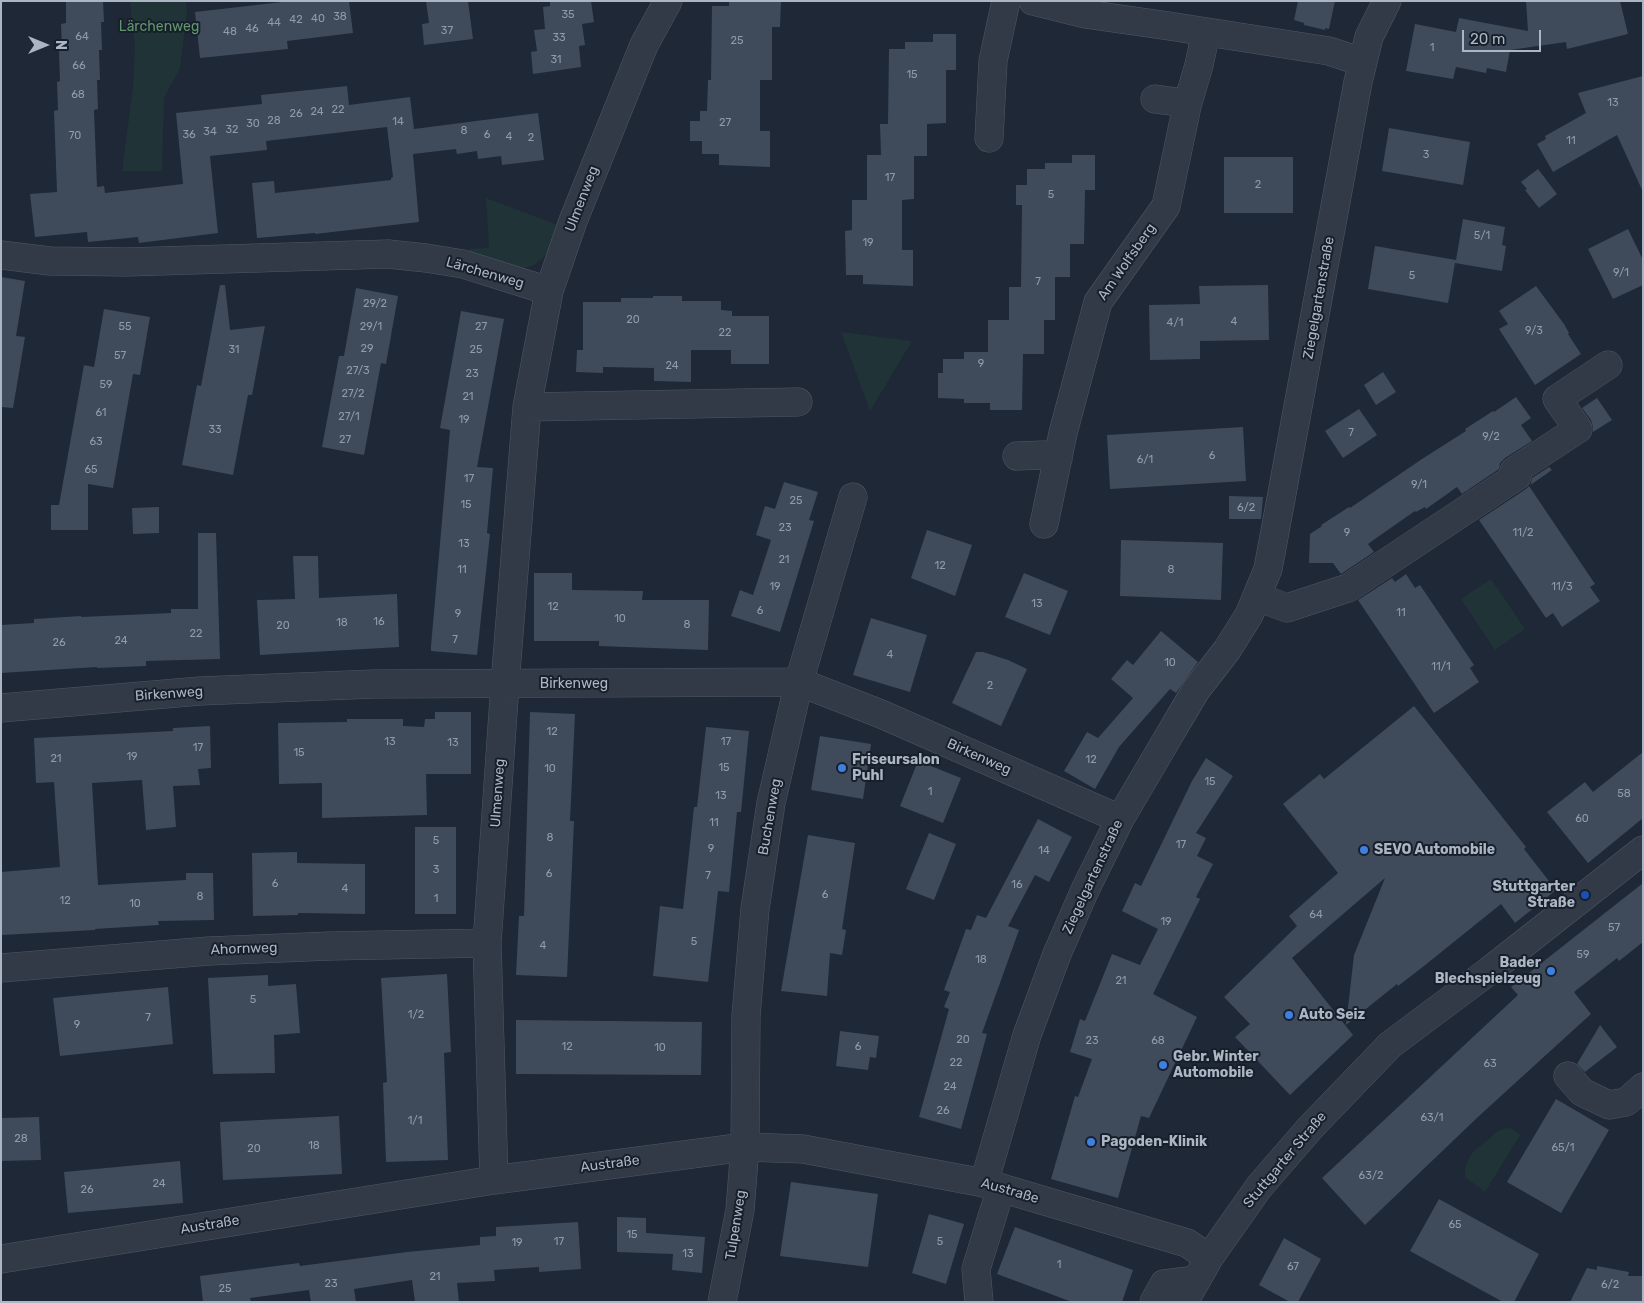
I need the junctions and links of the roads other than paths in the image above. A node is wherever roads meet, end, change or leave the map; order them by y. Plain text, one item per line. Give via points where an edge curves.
1 (668, 1) edge
2 (1006, 1) edge
3 (1033, 1) edge
4 (1388, 1) edge
5 (1206, 32) junction
6 (1362, 62) junction
7 (1155, 99) dead end
8 (1187, 106) junction
9 (989, 138) dead end
10 (1, 255) edge
11 (548, 291) junction
12 (1608, 365) dead end
13 (798, 402) dead end
14 (527, 407) junction
15 (1017, 456) dead end
16 (1058, 459) junction
17 (853, 496) dead end
18 (1044, 524) dead end
19 (1257, 597) junction
20 (799, 682) junction
21 (505, 684) junction
22 (1, 708) edge
23 (1120, 819) junction
24 (1643, 850) edge
25 (488, 943) junction
26 (1, 968) edge
27 (1568, 1076) dead end
28 (1643, 1086) edge
29 (745, 1147) junction
30 (494, 1180) junction
31 (993, 1186) junction
32 (1, 1259) edge
33 (1196, 1280) edge
34 (722, 1302) edge
35 (979, 1302) edge
36 (1154, 1302) edge

1 - 11 street, Ulmenweg via 644,45
2 - 9 street via 994,61
3 - 5 street via 1085,14
4 - 6 street, Ziegelgartenstraße via 1369,37
5 - 6 street via 1328,51
5 - 8 street, Am Wolfsberg
6 - 19 street, Ziegelgartenstraße via 1268,569
7 - 8 street
8 - 16 street, Am Wolfsberg via 1166,206 1098,302
10 - 11 street, Lärchenweg via 50,261 127,262 388,254 463,264
11 - 14 street, Ulmenweg
12 - 19 street via 1557,399 1578,429 1514,471 1517,476 1348,588 1287,608
13 - 14 street
14 - 21 street, Ulmenweg
15 - 16 street
16 - 18 street, Am Wolfsberg
17 - 20 street, Buchenweg
19 - 23 street, Ziegelgartenstraße via 1237,635 1192,697
20 - 21 street, Birkenweg
20 - 23 street, Birkenweg via 882,714
20 - 29 street, Buchenweg via 771,803 755,909 746,1016
21 - 22 street, Birkenweg via 374,684 210,691
21 - 25 street, Ulmenweg
23 - 31 street, Ziegelgartenstraße via 1054,962 1027,1035
24 - 33 street, Stuttgarter Straße via 1390,1045 1310,1128 1259,1187
25 - 26 street, Ahornweg via 209,951
25 - 30 street, Ulmenweg
27 - 28 street via 1582,1092 1609,1106 1626,1102
29 - 30 street, Austraße
29 - 31 street, Austraße via 803,1149
29 - 34 street, Tulpenweg via 740,1210
30 - 32 street, Austraße
31 - 33 street, Austraße via 1187,1243
31 - 35 street, Ziegelgartenstraße via 976,1269
33 - 36 street via 1164,1284

